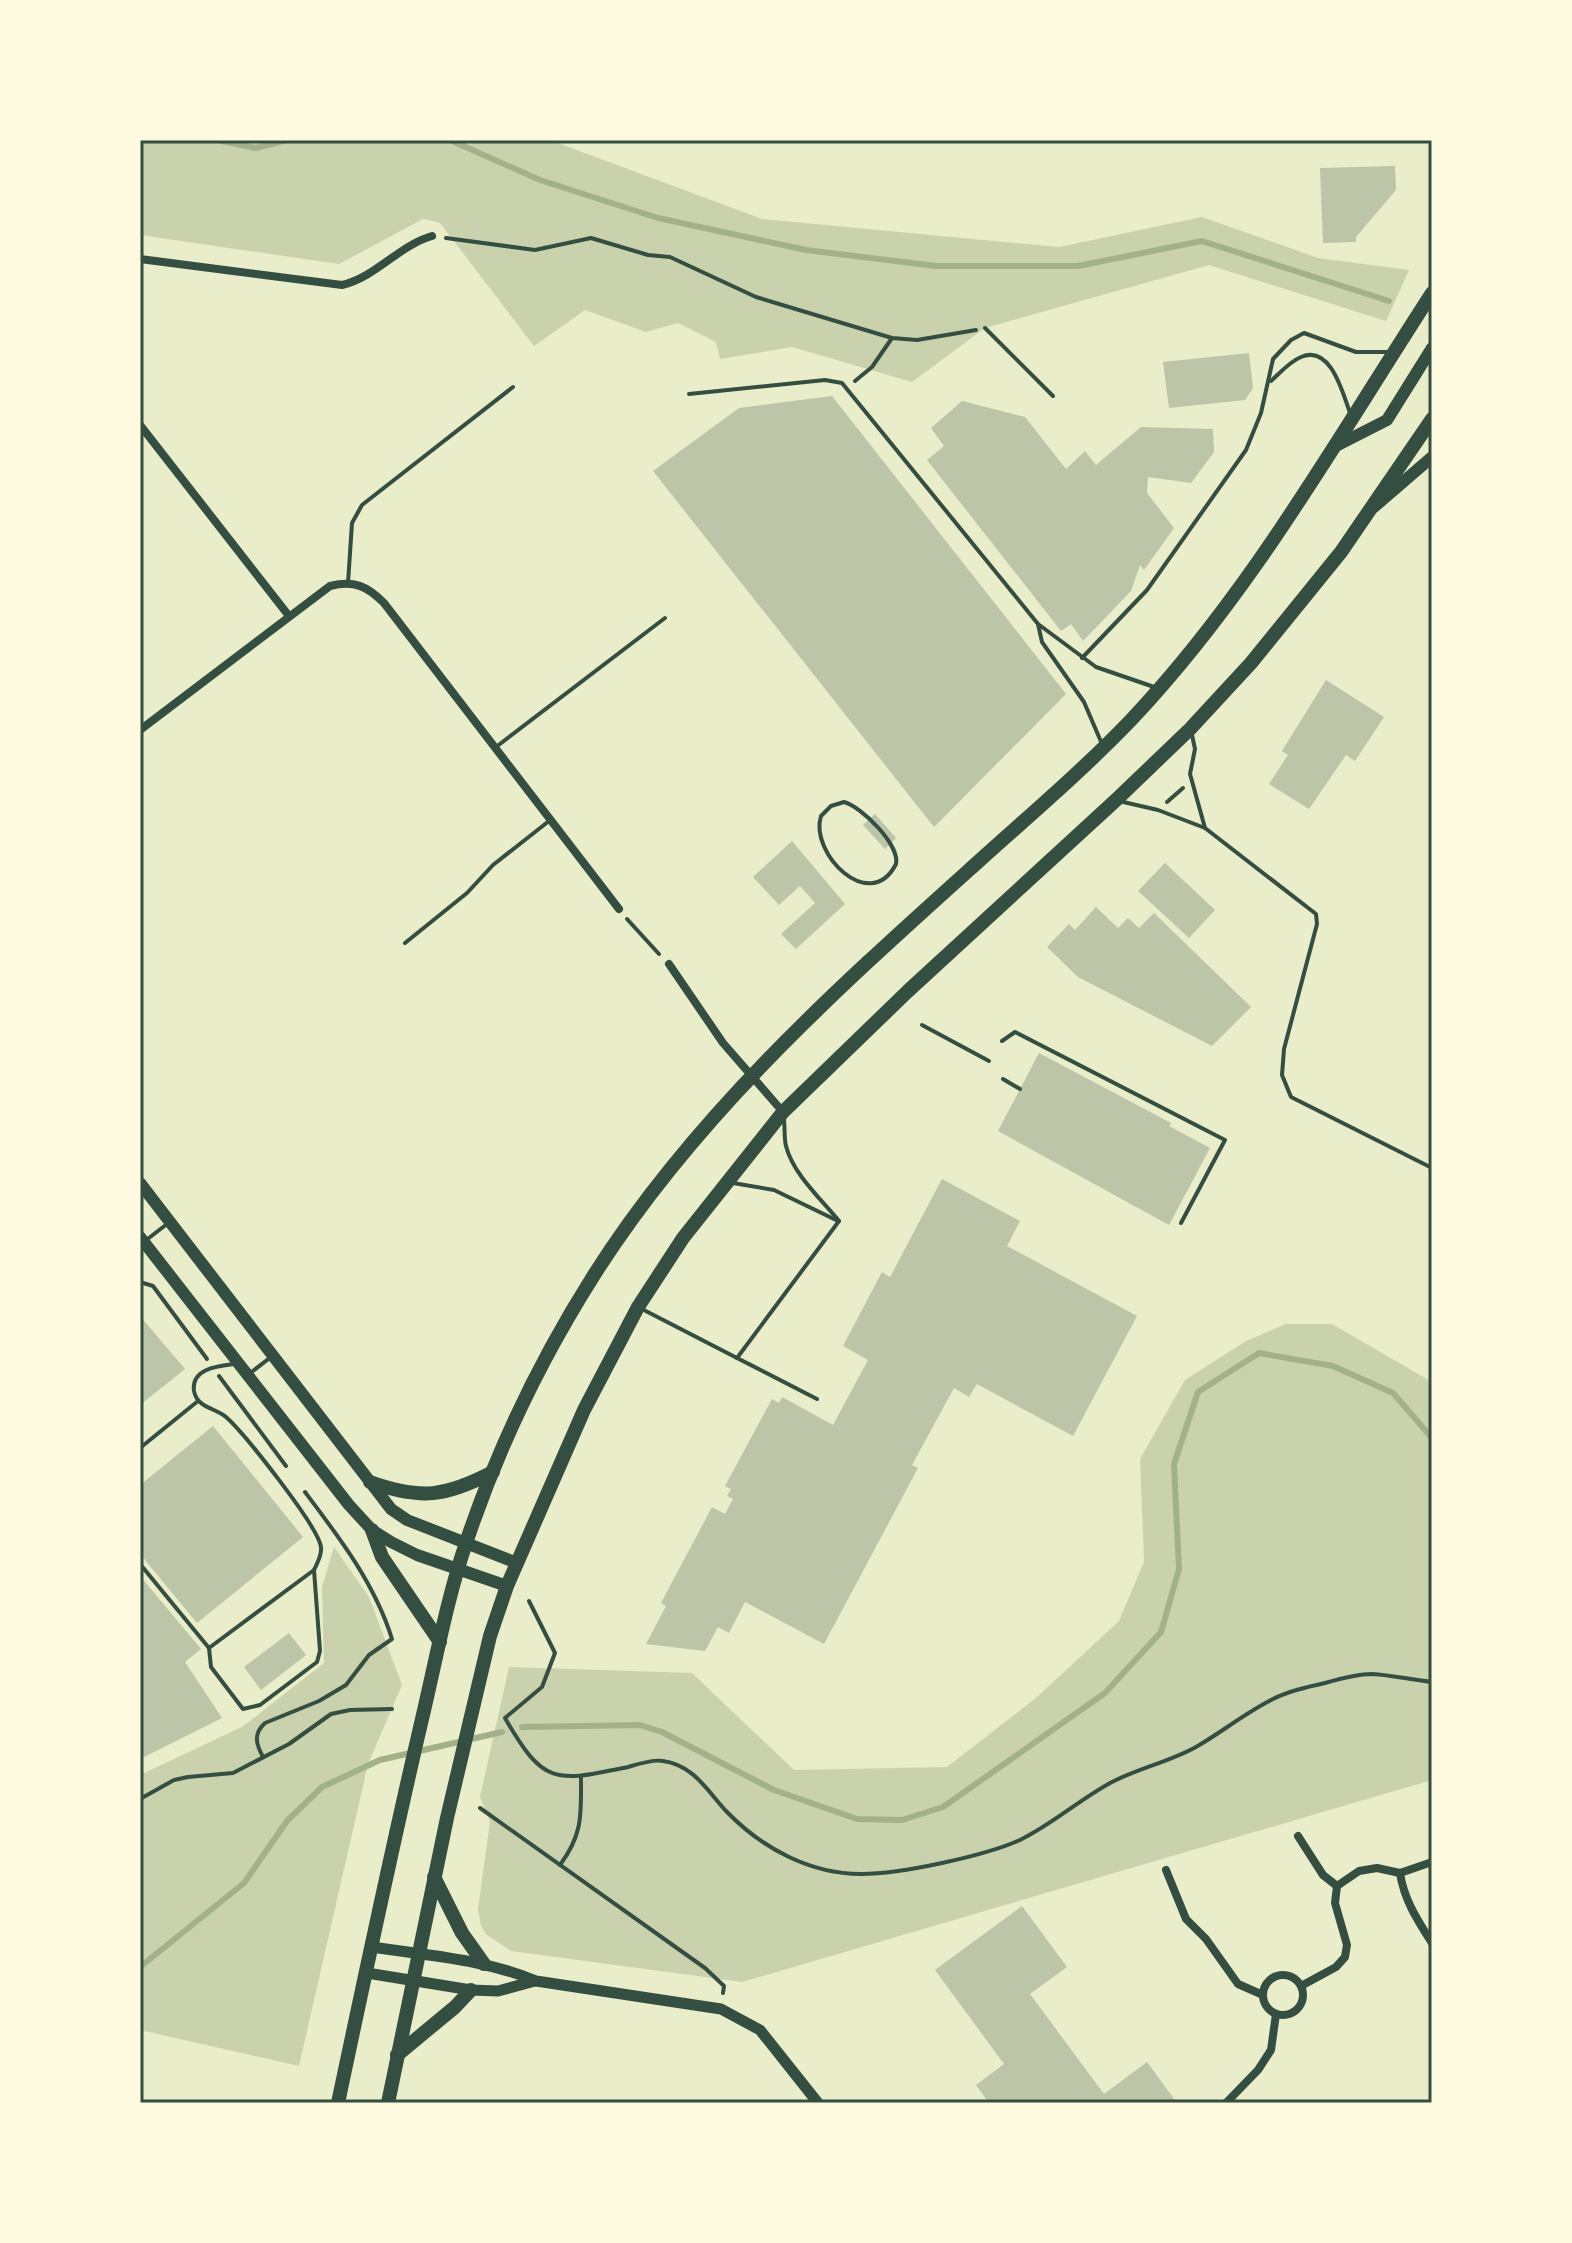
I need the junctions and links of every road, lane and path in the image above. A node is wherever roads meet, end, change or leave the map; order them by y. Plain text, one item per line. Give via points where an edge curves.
1 (432, 236) joint
2 (140, 259) edge
3 (1432, 293) edge
4 (985, 328) joint
5 (892, 338) junction
6 (1432, 348) edge
7 (1394, 352) junction
8 (1270, 382) junction
9 (513, 387) dead end
10 (846, 388) junction
11 (689, 394) dead end
12 (1053, 396) dead end
13 (1352, 419) junction
14 (1432, 419) edge
15 (140, 425) edge
16 (1333, 448) junction
17 (1432, 457) edge
18 (1372, 509) junction
19 (348, 583) junction
20 (289, 616) junction
21 (665, 618) dead end
22 (1038, 624) junction
23 (1082, 658) junction
24 (1159, 688) junction
25 (1190, 729) junction
26 (140, 730) edge
27 (496, 747) junction
28 (1103, 748) junction
29 (1183, 788) dead end
30 (1116, 800) junction
31 (1163, 805) dead end
32 (551, 820) junction
33 (1205, 828) junction
34 (841, 871) joint
35 (619, 909) joint
36 (405, 943) dead end
37 (669, 964) joint
38 (922, 1025) dead end
39 (1002, 1041) dead end
40 (989, 1061) dead end
41 (752, 1074) junction
42 (1003, 1079) dead end
43 (1020, 1089) dead end
44 (783, 1112) junction
45 (1432, 1168) edge
46 (726, 1182) junction
47 (140, 1183) edge
48 (839, 1221) junction
49 (170, 1222) junction
50 (1181, 1223) dead end
51 (141, 1241) edge
52 (638, 1307) junction
53 (273, 1355) junction
54 (737, 1358) junction
55 (237, 1363) junction
56 (247, 1375) junction
57 (817, 1399) dead end
58 (198, 1401) junction
59 (140, 1448) edge
60 (493, 1472) junction
61 (370, 1482) junction
62 (372, 1530) junction
63 (466, 1542) junction
64 (517, 1563) junction
65 (140, 1564) edge
66 (458, 1569) junction
67 (314, 1570) junction
68 (507, 1586) junction
69 (529, 1601) dead end
70 (385, 1616) dead end
71 (440, 1642) junction
72 (209, 1648) junction
73 (1432, 1682) edge
74 (392, 1709) dead end
75 (263, 1757) junction
76 (581, 1777) junction
77 (140, 1799) edge
78 (480, 1808) dead end
79 (1298, 1836) dead end
80 (1432, 1862) edge
81 (560, 1865) junction
82 (1166, 1870) dead end
83 (1400, 1873) junction
84 (434, 1877) junction
85 (1337, 1886) junction
86 (1432, 1943) edge
87 (373, 1947) junction
88 (418, 1955) junction
89 (484, 1964) junction
90 (367, 1973) junction
91 (414, 1980) junction
92 (536, 1981) junction
93 (1301, 1986) junction
94 (471, 1990) junction
95 (1263, 1995) junction
96 (721, 2009) junction
97 (1276, 2014) junction
98 (397, 2055) junction
99 (338, 2103) edge
100 (388, 2103) edge
101 (818, 2103) edge
102 (1226, 2103) edge

1 - 2 street via 342,285
1 - 5 path via 535,250 591,238 670,257 756,297
3 - 7 highway
4 - 5 path via 917,340
4 - 12 lane
5 - 10 path via 872,367
6 - 16 main road via 1387,420
7 - 8 lane via 1356,352 1304,333 1273,359
7 - 13 highway
8 - 13 lane via 1300,357 1318,358 1336,375
8 - 23 lane via 1246,450 1147,590
9 - 19 lane via 362,505 352,523
10 - 11 lane via 825,380
10 - 22 lane
13 - 16 highway
14 - 18 highway
15 - 20 street
16 - 24 highway via 1243,585
17 - 18 main road
18 - 25 highway via 1279,630
19 - 20 street via 330,586
19 - 27 street via 365,586 384,603
20 - 26 street
21 - 27 lane
22 - 23 lane
22 - 28 lane via 1042,642 1084,702
23 - 24 lane
24 - 28 highway
25 - 30 highway
25 - 33 lane via 1195,749 1190,774
27 - 32 street
28 - 41 highway
29 - 31 path
30 - 33 lane
30 - 44 highway
32 - 35 street
32 - 36 lane
33 - 45 lane via 1316,914 1284,1049 1282,1075 1291,1097
34 - 34 lane via 826,850 819,824 824,811 844,802 857,808 891,843 897,858 892,872 871,885
35 - 37 path
37 - 41 street via 710,1027
38 - 40 path
39 - 50 lane via 1015,1032 1225,1140
41 - 44 street
41 - 60 highway via 660,1182 594,1275
42 - 43 path
44 - 46 highway
44 - 48 lane via 786,1148
46 - 48 lane via 774,1190
46 - 52 highway
47 - 49 main road
48 - 54 lane
49 - 51 lane
49 - 53 main road
51 - 55 main road
52 - 54 lane
52 - 64 highway via 584,1410
53 - 56 lane
53 - 61 main road
54 - 57 lane
55 - 56 main road
55 - 58 lane via 213,1367 198,1377
56 - 62 main road
58 - 59 lane
58 - 67 lane via 230,1421 307,1518 321,1549
60 - 61 highway via 460,1489 440,1492 404,1493
60 - 63 highway
61 - 63 main road via 407,1520
62 - 66 main road via 417,1555
62 - 71 highway via 382,1557
63 - 64 main road
63 - 66 highway
64 - 68 highway
65 - 72 lane
66 - 68 main road
66 - 71 highway
67 - 72 lane
67 - 72 lane via 317,1662 260,1705 243,1709 211,1667
68 - 84 highway via 479,1678
69 - 76 path via 555,1653 542,1687 505,1718 536,1765
70 - 75 path via 392,1639 369,1655 346,1685 260,1728 256,1743
71 - 87 highway
73 - 76 path via 1370,1674 1276,1698 1195,1747 1096,1790 1019,1840 890,1872 831,1871 769,1847 728,1813 693,1773 663,1760
74 - 75 path via 331,1714
75 - 77 path via 233,1773 174,1780
76 - 81 path via 581,1822 574,1846
78 - 81 path
79 - 85 street via 1310,1859
80 - 83 street
81 - 96 path via 705,1968 724,1986
82 - 95 street via 1186,1919 1238,1984
83 - 85 street via 1359,1871
83 - 86 street via 1402,1888
84 - 88 highway
84 - 89 highway
85 - 93 street via 1345,1957
87 - 88 street
87 - 90 highway
88 - 89 street
88 - 91 highway
89 - 92 street
90 - 91 street
90 - 99 highway
91 - 94 street
91 - 98 highway
92 - 94 street via 498,1991
92 - 96 street
93 - 95 street via 1291,1977 1278,1976 1267,1982
93 - 97 street via 1302,1999 1295,2010
94 - 98 highway
95 - 97 street
96 - 101 street via 760,2030
97 - 102 street via 1271,2050
98 - 100 highway

